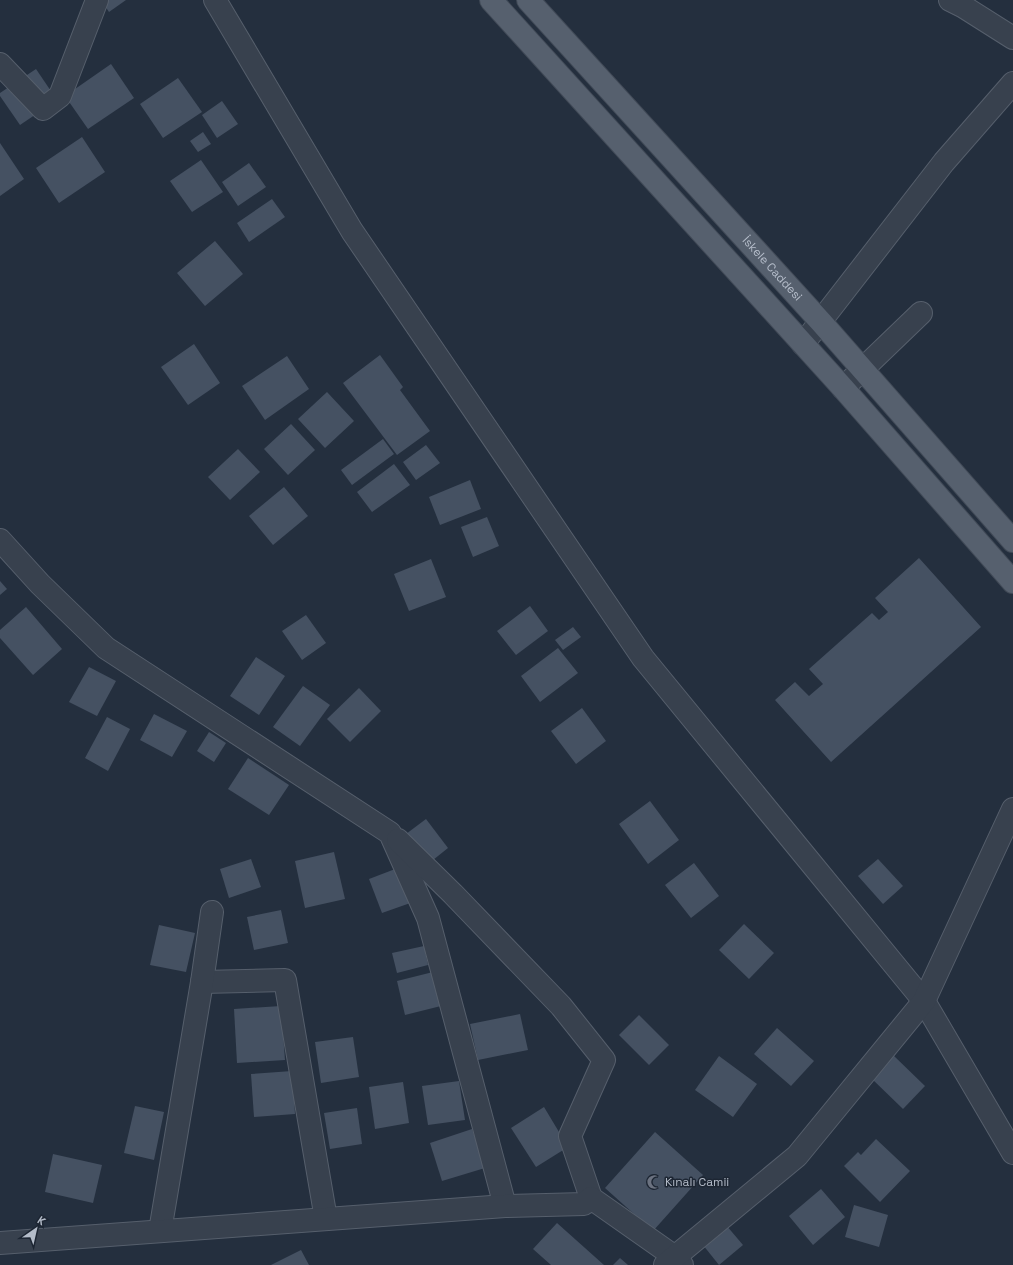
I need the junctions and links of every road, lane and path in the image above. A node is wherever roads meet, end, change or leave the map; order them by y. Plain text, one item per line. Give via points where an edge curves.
1 (97, 0) edge
2 (215, 0) edge
3 (491, 0) edge
4 (528, 0) edge
5 (950, 0) edge
6 (1013, 38) edge
7 (0, 64) edge
8 (1013, 83) edge
9 (921, 313) dead end
10 (821, 322) junction
11 (803, 344) junction
12 (863, 370) junction
13 (843, 388) junction
14 (0, 540) edge
15 (1013, 541) edge
16 (1013, 582) edge
17 (1013, 809) edge
18 (390, 833) junction
19 (212, 912) dead end
20 (202, 982) junction
21 (924, 1000) junction
22 (1013, 1153) edge
23 (591, 1198) junction
24 (505, 1206) junction
25 (326, 1219) junction
26 (160, 1231) junction
27 (0, 1243) edge
28 (674, 1262) edge

1 - 7 street via 60,96 43,109
2 - 21 street via 352,231 643,658
3 - 11 main road
4 - 10 main road, İskele Caddesi
5 - 6 street
8 - 10 street via 944,162
9 - 12 street
10 - 11 street
10 - 12 main road, İskele Caddesi
11 - 13 main road
12 - 13 street
12 - 15 main road, İskele Caddesi
13 - 16 main road
14 - 18 street via 40,584 106,648
17 - 21 street
18 - 23 street via 561,1006 604,1060 570,1136
18 - 24 street via 428,918
19 - 20 street
20 - 25 street via 286,980
20 - 26 street
21 - 22 street
21 - 28 street via 797,1156
23 - 24 street via 584,1204
23 - 28 street
24 - 25 street
25 - 26 street
26 - 27 street

